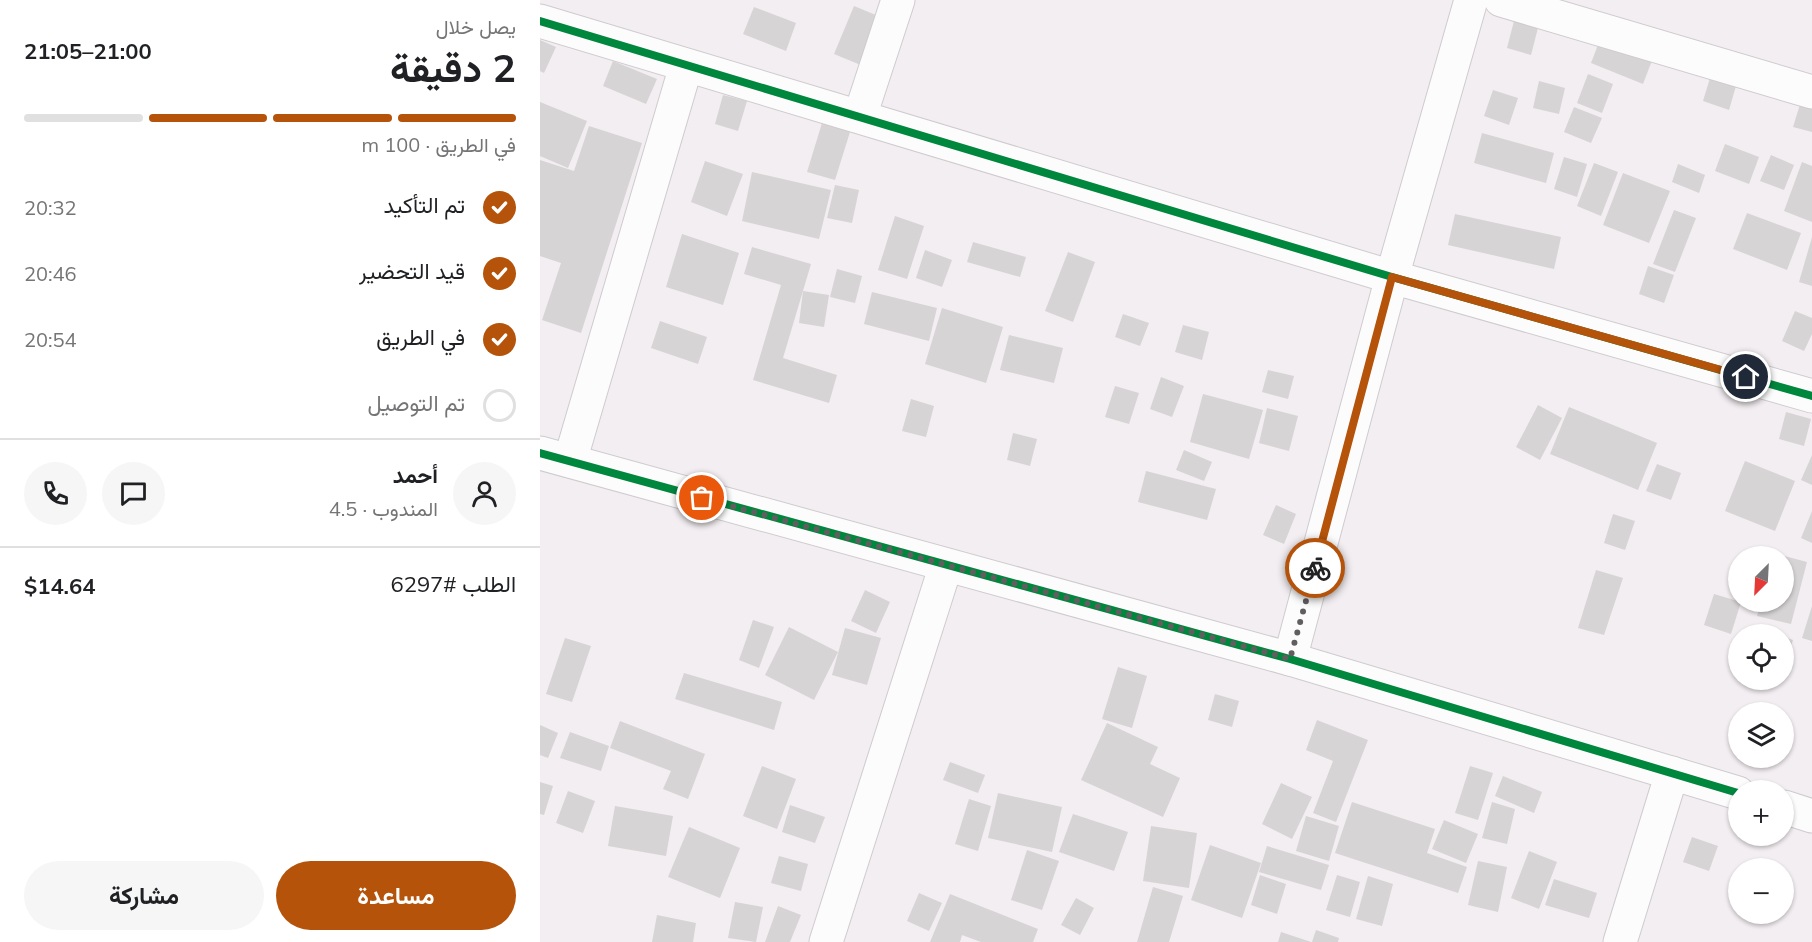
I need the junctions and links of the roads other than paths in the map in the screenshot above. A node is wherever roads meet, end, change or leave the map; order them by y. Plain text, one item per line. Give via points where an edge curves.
1 (898, 0) edge
2 (1471, 0) edge
3 (1501, 0) edge
4 (540, 21) edge
5 (686, 66) junction
6 (1812, 92) edge
7 (860, 116) junction
8 (1392, 277) junction
9 (1812, 396) edge
10 (555, 457) edge
11 (946, 565) junction
12 (1290, 659) junction
13 (1672, 773) junction
14 (1728, 791) edge
15 (1794, 810) edge
16 (1812, 816) edge
17 (826, 942) edge
18 (1620, 942) edge

1 - 7 street
2 - 8 street
3 - 6 street
4 - 5 street
5 - 7 street
5 - 10 street
7 - 8 street
8 - 9 street
8 - 12 street
10 - 11 street
11 - 12 street
11 - 17 street
12 - 13 street
13 - 14 street
13 - 18 street
15 - 16 street

